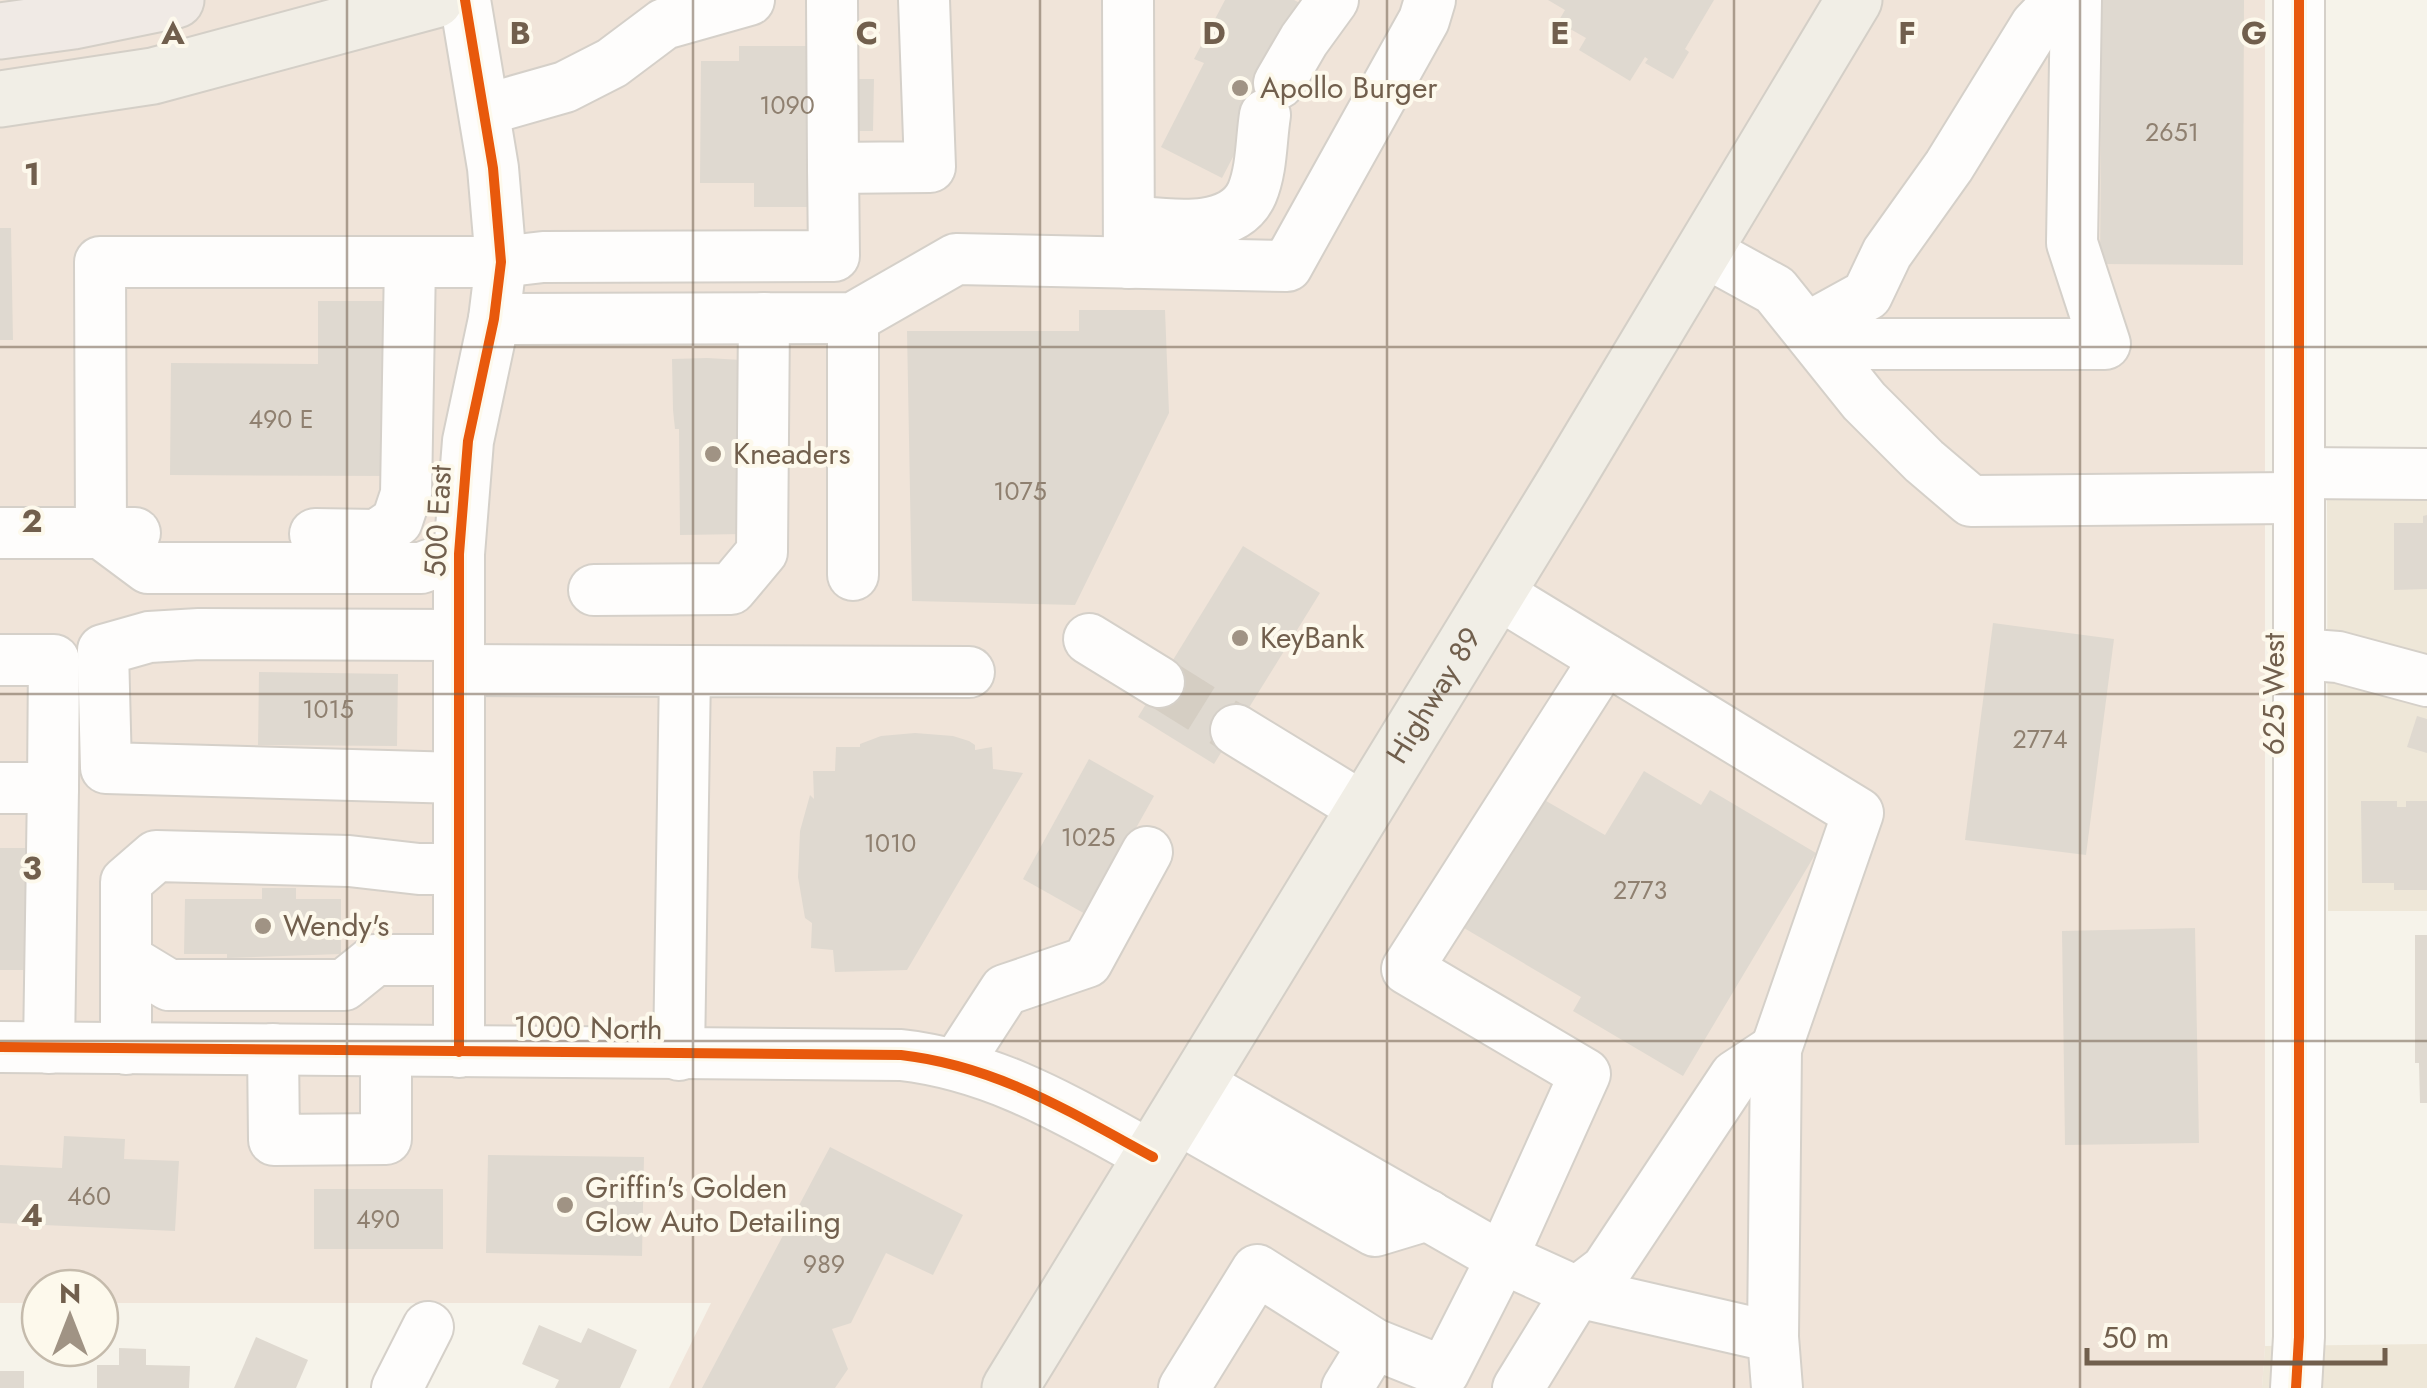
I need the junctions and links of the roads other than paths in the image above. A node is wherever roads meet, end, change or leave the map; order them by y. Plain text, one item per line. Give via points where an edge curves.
1 (176, 0) edge
2 (436, 0) edge
3 (465, 0) edge
4 (750, 0) edge
5 (832, 0) edge
6 (924, 0) edge
7 (1128, 0) edge
8 (1333, 0) edge
9 (1854, 0) edge
10 (2060, 0) edge
11 (2076, 0) edge
12 (2299, 0) edge
13 (1412, 7) edge
14 (0, 31) edge
15 (0, 100) edge
16 (484, 110) junction
17 (833, 168) junction
18 (1129, 242) junction
19 (1704, 250) junction
20 (410, 262) junction
21 (501, 262) junction
22 (764, 318) junction
23 (853, 318) junction
24 (494, 319) junction
25 (1814, 336) junction
26 (2427, 474) edge
27 (2299, 486) junction
28 (0, 533) edge
29 (101, 533) junction
30 (459, 554) junction
31 (148, 568) junction
32 (853, 575) dead end
33 (594, 590) dead end
34 (1496, 593) junction
35 (1089, 639) dead end
36 (126, 644) junction
37 (459, 653) junction
38 (2299, 654) junction
39 (1605, 659) junction
40 (0, 660) edge
41 (54, 660) junction
42 (684, 671) junction
43 (969, 672) dead end
44 (2427, 681) edge
45 (1159, 682) tunnel mouth
46 (1236, 730) tunnel mouth
47 (459, 778) junction
48 (0, 788) edge
49 (53, 788) junction
50 (1365, 809) junction
51 (1147, 852) dead end
52 (460, 869) junction
53 (126, 959) junction
54 (460, 960) junction
55 (0, 1047) edge
56 (49, 1048) junction
57 (126, 1048) junction
58 (273, 1049) junction
59 (1776, 1049) junction
60 (386, 1051) junction
61 (460, 1052) junction
62 (679, 1054) junction
63 (957, 1064) junction
64 (1176, 1120) junction
65 (1502, 1258) junction
66 (1577, 1292) junction
67 (428, 1327) dead end
68 (1773, 1336) junction
69 (1374, 1344) junction
70 (1462, 1380) edge
71 (397, 1388) edge
72 (1010, 1388) edge
73 (1184, 1388) edge
74 (1346, 1388) edge
75 (1518, 1388) edge
76 (1777, 1388) edge
77 (2296, 1388) edge

1 - 14 highway
2 - 15 main road via 153,76
3 - 16 street, 500 East
4 - 16 street via 664,24 612,64 564,87
5 - 17 street
6 - 17 street via 930,167
7 - 18 street
8 - 18 street via 1272,99 1252,194 1234,214
9 - 19 main road, Highway 89
10 - 25 street via 2036,25 1887,252 1867,295
11 - 25 street via 2072,243 2105,344
12 - 27 street, 625 West
13 - 18 street via 1288,266
16 - 21 street, 500 East
17 - 21 street via 834,256 544,256
18 - 23 street via 956,258
19 - 25 street via 1775,290
19 - 34 main road, Highway 89
20 - 21 street
20 - 29 street via 406,494 398,522 378,534
20 - 29 street via 100,262
21 - 24 street, 500 East
22 - 23 street
22 - 24 street
22 - 33 street via 762,552 730,589
23 - 32 street
24 - 30 street, 500 East via 468,441
25 - 27 street via 1864,401 1971,501
26 - 27 street
27 - 38 street, 625 West
28 - 29 street
29 - 31 street
30 - 31 street via 422,568
30 - 37 street, 500 East
31 - 36 street
34 - 39 street
34 - 50 main road, Highway 89
35 - 45 street
36 - 37 street via 199,634
36 - 41 street
36 - 47 street via 106,768
37 - 42 street
37 - 47 street, 500 East
38 - 44 street via 2338,657
38 - 77 street, 625 West
39 - 59 street via 1858,813
39 - 65 street via 1406,969 1585,1074
40 - 41 street
41 - 49 street
42 - 43 street
42 - 62 street
46 - 50 street
47 - 52 street, 500 East
48 - 49 street
49 - 56 street
50 - 64 main road, Highway 89
51 - 63 street via 1087,962 1005,990
52 - 53 street via 156,856 126,882
52 - 54 street, 500 East
53 - 54 street via 169,985 344,985 375,960
53 - 57 street
54 - 61 street, 500 East
55 - 56 street, 1000 North
56 - 57 street, 1000 North
57 - 58 street, 1000 North
58 - 60 street, 1000 North
58 - 60 street via 274,1140 386,1139
59 - 66 street via 1735,1076 1606,1270
59 - 68 street
60 - 61 street, 1000 North
61 - 62 street, 1000 North
62 - 63 street, 1000 North via 873,1054
63 - 64 street, 1000 North via 1032,1093
64 - 65 street, 1000 North via 1428,1215
64 - 72 main road, Highway 89
65 - 66 street, 1000 North
65 - 70 street
66 - 68 street, 1000 North
66 - 75 street
67 - 71 street
68 - 76 street
69 - 70 street
69 - 73 street via 1257,1270
69 - 74 street

